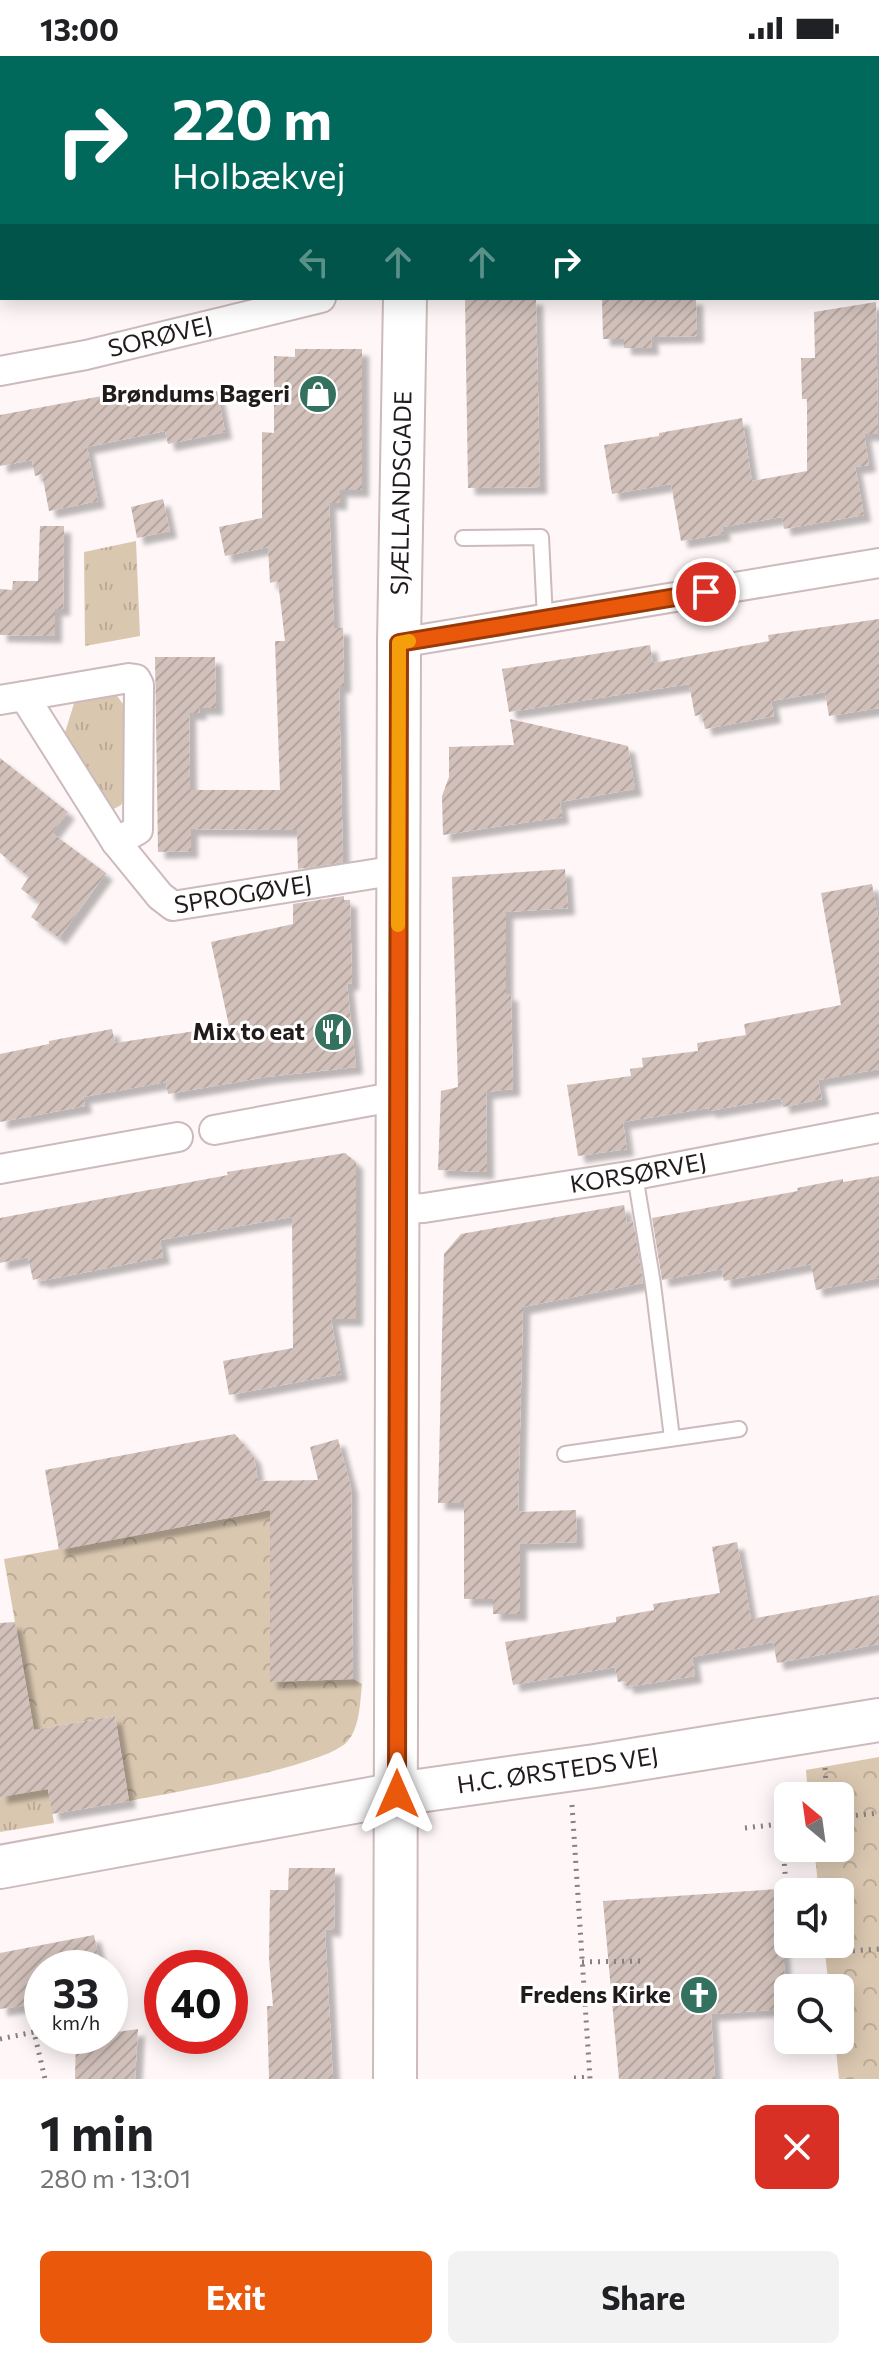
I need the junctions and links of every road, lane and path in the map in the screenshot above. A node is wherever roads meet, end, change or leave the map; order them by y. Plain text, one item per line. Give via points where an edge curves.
1 (313, 300) edge
2 (405, 300) edge
3 (0, 371) edge
4 (463, 538) dead end
5 (879, 563) edge
6 (545, 619) junction
7 (399, 643) junction
8 (12, 698) edge
9 (116, 842) junction
10 (398, 870) junction
11 (398, 1096) junction
12 (879, 1128) edge
13 (214, 1130) dead end
14 (178, 1137) dead end
15 (0, 1169) edge
16 (635, 1175) junction
17 (397, 1209) junction
18 (739, 1429) dead end
19 (672, 1438) junction
20 (565, 1454) dead end
21 (879, 1720) edge
22 (824, 1759) dead end
23 (826, 1782) edge
24 (397, 1794) junction
25 (587, 1802) dead end
26 (879, 1813) edge
27 (854, 1816) edge
28 (774, 1824) edge
29 (745, 1828) dead end
30 (0, 1867) edge
31 (879, 1949) edge
32 (854, 1951) edge
33 (645, 1961) dead end
34 (582, 1962) junction
35 (0, 2039) edge
36 (574, 2078) edge
37 (590, 2078) edge
38 (45, 2079) edge
39 (395, 2079) edge

1 - 3 street, SORØVEJ
2 - 7 street, SJÆLLANDSGADE
4 - 6 lane via 541,537
5 - 6 street
6 - 7 street
7 - 10 street, SJÆLLANDSGADE
8 - 9 street, SPROGØVEJ
8 - 9 street, SPROGØVEJ via 136,679 138,830
9 - 10 street, SPROGØVEJ via 173,906
10 - 11 street, SJÆLLANDSGADE
11 - 13 street
11 - 17 street, SJÆLLANDSGADE
12 - 16 street, KORSØRVEJ
14 - 15 street
16 - 17 street, KORSØRVEJ
16 - 19 lane
17 - 24 street, SJÆLLANDSGADE
18 - 19 lane
19 - 20 lane
21 - 24 street, H.C. ØRSTEDS VEJ
22 - 23 path
24 - 30 street, H.C. ØRSTEDS VEJ
24 - 39 street, SJÆLLANDSGADE
25 - 34 path via 572,1804
26 - 27 path
28 - 29 path
31 - 32 path
33 - 34 path
34 - 37 path
35 - 38 path via 34,2032
36 - 37 path

